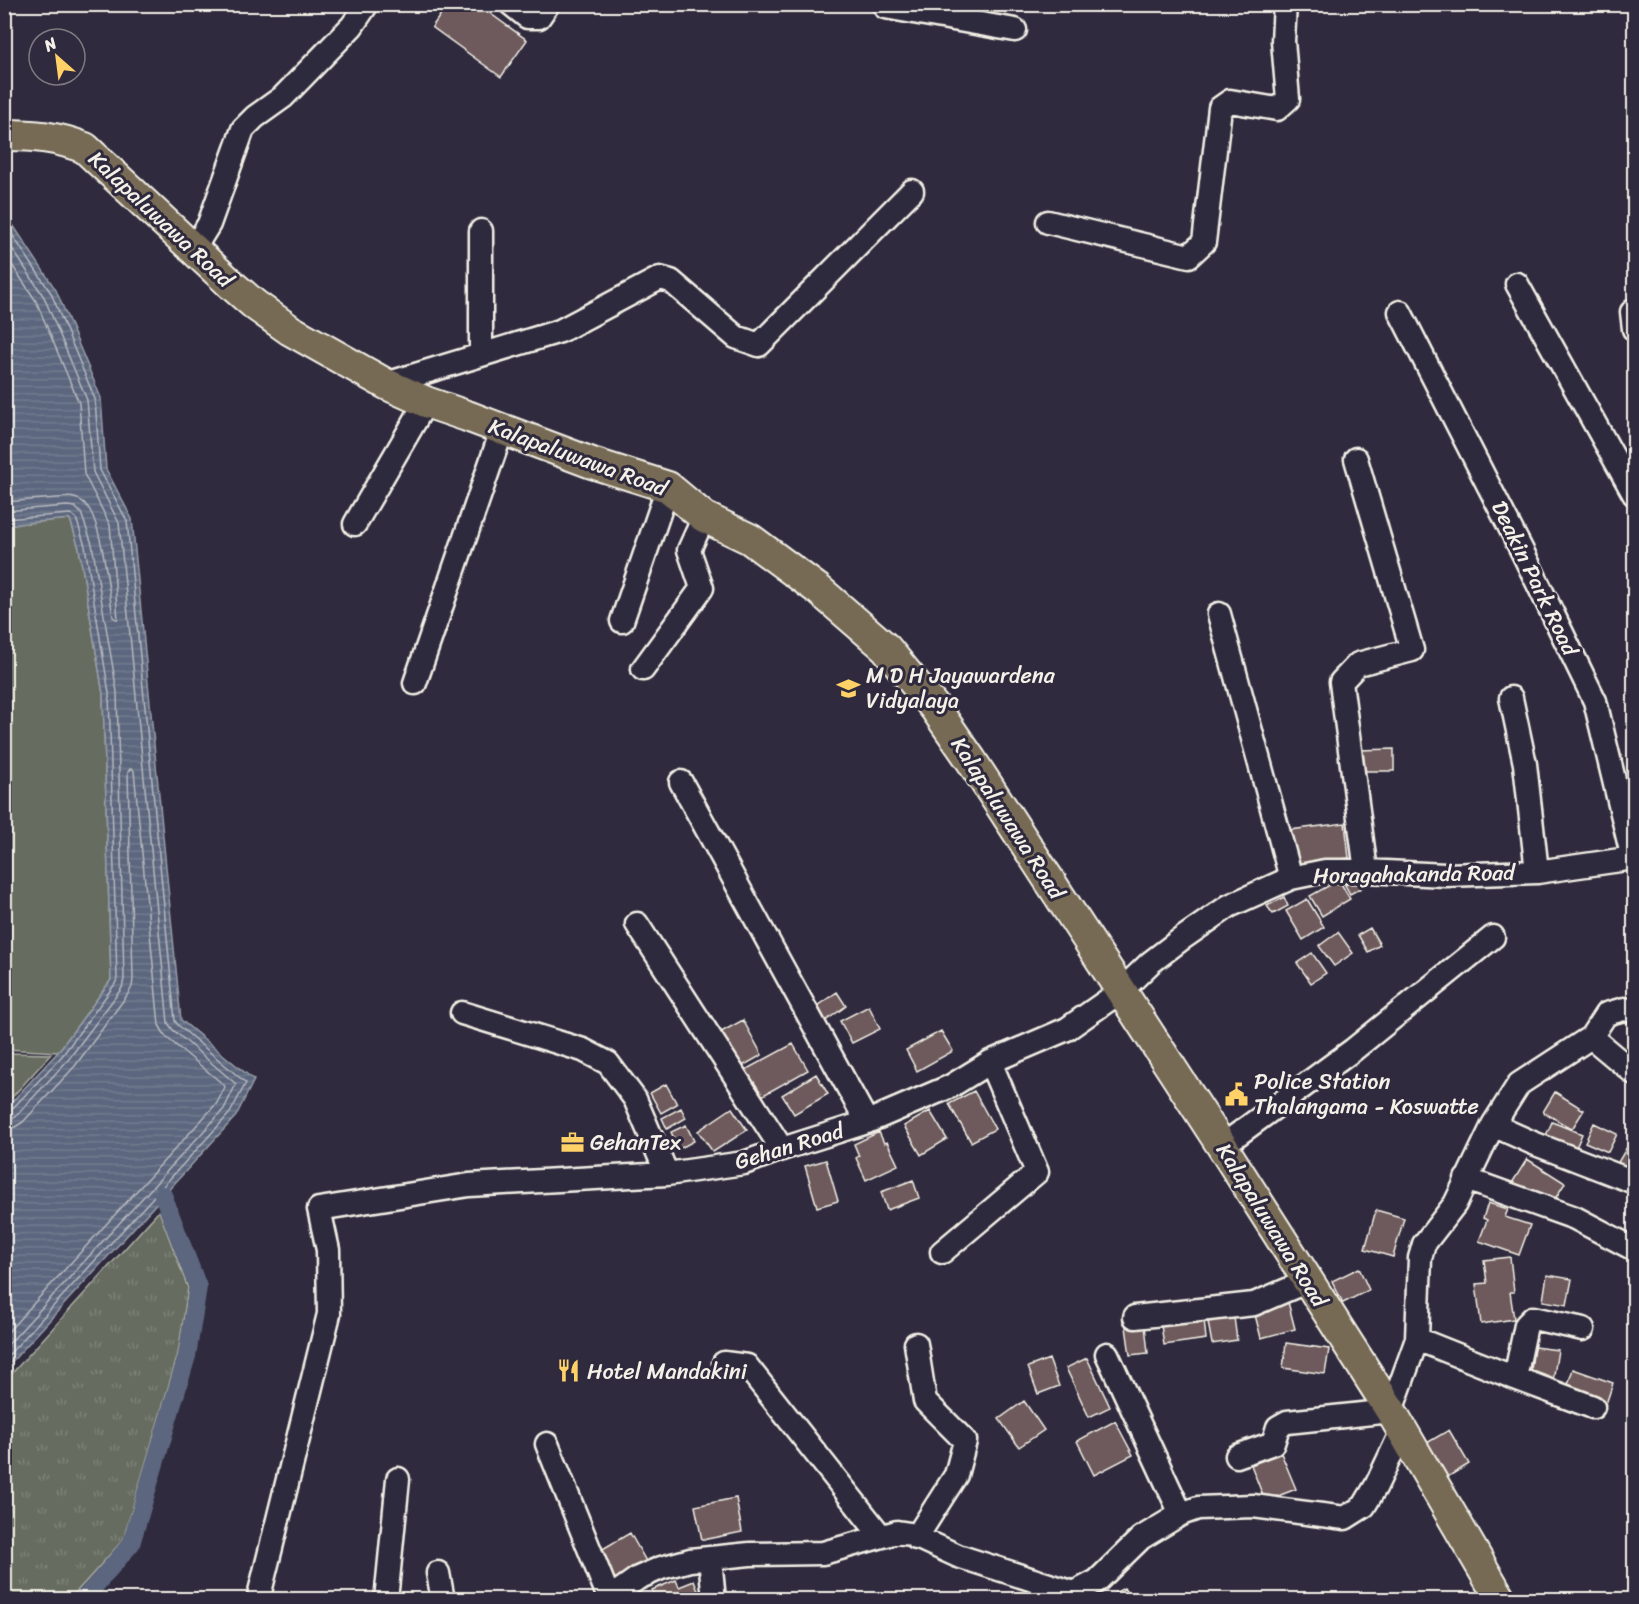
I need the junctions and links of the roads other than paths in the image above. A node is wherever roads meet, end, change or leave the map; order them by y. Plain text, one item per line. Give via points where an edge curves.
1 (367, 4) edge
2 (510, 4) edge
3 (548, 4) edge
4 (884, 4) edge
5 (1285, 4) edge
6 (1015, 30) dead end
7 (4, 135) edge
8 (912, 191) dead end
9 (1048, 222) dead end
10 (481, 231) dead end
11 (193, 250) junction
12 (1517, 284) dead end
13 (1635, 310) edge
14 (1400, 312) dead end
15 (1635, 329) edge
16 (481, 355) junction
17 (386, 384) junction
18 (426, 402) junction
19 (502, 429) junction
20 (1356, 459) dead end
21 (668, 487) junction
22 (1635, 494) edge
23 (704, 517) junction
24 (355, 524) dead end
25 (1219, 614) dead end
26 (622, 621) dead end
27 (644, 669) dead end
28 (415, 683) dead end
29 (1511, 698) dead end
30 (681, 782) dead end
31 (1634, 858) edge
32 (1366, 871) junction
33 (1538, 872) junction
34 (1291, 878) junction
35 (638, 924) dead end
36 (1493, 937) dead end
37 (1121, 991) junction
38 (1635, 1011) edge
39 (462, 1013) dead end
40 (1591, 1037) junction
41 (990, 1062) junction
42 (1635, 1073) edge
43 (867, 1122) junction
44 (1493, 1125) junction
45 (1222, 1146) junction
46 (782, 1149) junction
47 (667, 1174) junction
48 (1466, 1179) junction
49 (1635, 1182) edge
50 (1635, 1249) edge
51 (942, 1252) dead end
52 (1308, 1281) junction
53 (1135, 1317) dead end
54 (1583, 1329) dead end
55 (1418, 1339) junction
56 (916, 1344) dead end
57 (1107, 1354) dead end
58 (723, 1363) dead end
59 (1515, 1378) junction
60 (1593, 1407) dead end
61 (1396, 1421) junction
62 (547, 1444) dead end
63 (1237, 1456) dead end
64 (398, 1479) dead end
65 (1181, 1514) junction
66 (881, 1536) junction
67 (916, 1538) junction
68 (710, 1558) junction
69 (438, 1573) dead end
70 (258, 1599) edge
71 (386, 1599) edge
72 (443, 1599) edge
73 (608, 1599) edge
74 (714, 1599) edge
75 (1501, 1599) edge

1 - 11 street via 352,26 283,97 243,129 209,224
2 - 3 street via 527,17 539,17
4 - 6 street
5 - 9 street via 1283,41 1288,99 1277,109 1230,101 1220,108 1204,242 1189,256
7 - 11 main road, Kalapaluwawa Road via 40,135 85,148
8 - 16 street via 759,345 736,337 671,280 660,278 560,331
10 - 16 street
11 - 17 main road, Kalapaluwawa Road via 290,330
12 - 22 street
13 - 15 street
14 - 31 street, Deakin Park Road via 1595,701
16 - 17 street
17 - 18 main road, Kalapaluwawa Road
18 - 19 main road, Kalapaluwawa Road
18 - 24 street
19 - 21 main road, Kalapaluwawa Road
19 - 28 street
20 - 32 street via 1412,650 1358,664 1341,682
21 - 23 main road, Kalapaluwawa Road
21 - 26 street
23 - 27 street via 689,550 702,588
23 - 37 main road, Kalapaluwawa Road via 750,539 819,590 886,648 971,760
25 - 34 street
29 - 33 street via 1526,764
30 - 43 street
31 - 33 street, Horagahakanda Road
32 - 33 street, Horagahakanda Road via 1445,875
32 - 34 street, Horagahakanda Road via 1325,871
34 - 37 street, Horagahakanda Road via 1229,906 1150,963
35 - 46 street
36 - 45 street via 1353,1050
37 - 41 street, Gehan Road via 1067,1029
37 - 45 main road, Kalapaluwawa Road
38 - 40 street via 1624,1009 1606,1014
39 - 47 street via 583,1050 608,1063 635,1099
40 - 42 street
40 - 44 street via 1519,1084
41 - 43 street, Gehan Road via 951,1086
41 - 51 street via 1037,1173
43 - 46 street, Gehan Road
44 - 48 street
44 - 49 street
45 - 52 main road, Kalapaluwawa Road
46 - 47 street, Gehan Road via 744,1163
47 - 70 street, Gehan Road via 469,1185 319,1209 328,1250 329,1314
48 - 50 street via 1575,1218
48 - 55 street via 1455,1204 1424,1244 1420,1258
52 - 53 street via 1254,1304
52 - 61 main road, Kalapaluwawa Road
54 - 59 street via 1533,1318 1526,1325
55 - 59 street
55 - 61 street
56 - 67 street via 925,1401 965,1441 956,1475
57 - 65 street
58 - 66 street via 747,1366
59 - 60 street
61 - 63 street via 1287,1422 1278,1427 1273,1443
61 - 65 street via 1376,1486 1364,1506 1345,1518 1253,1506 1198,1508
61 - 75 main road, Kalapaluwawa Road
62 - 73 street
64 - 71 street
65 - 67 street via 1141,1538 1097,1581 1074,1593 958,1556
66 - 67 street via 897,1532
66 - 68 street via 823,1553
68 - 73 street via 661,1568
68 - 74 street
69 - 72 street

